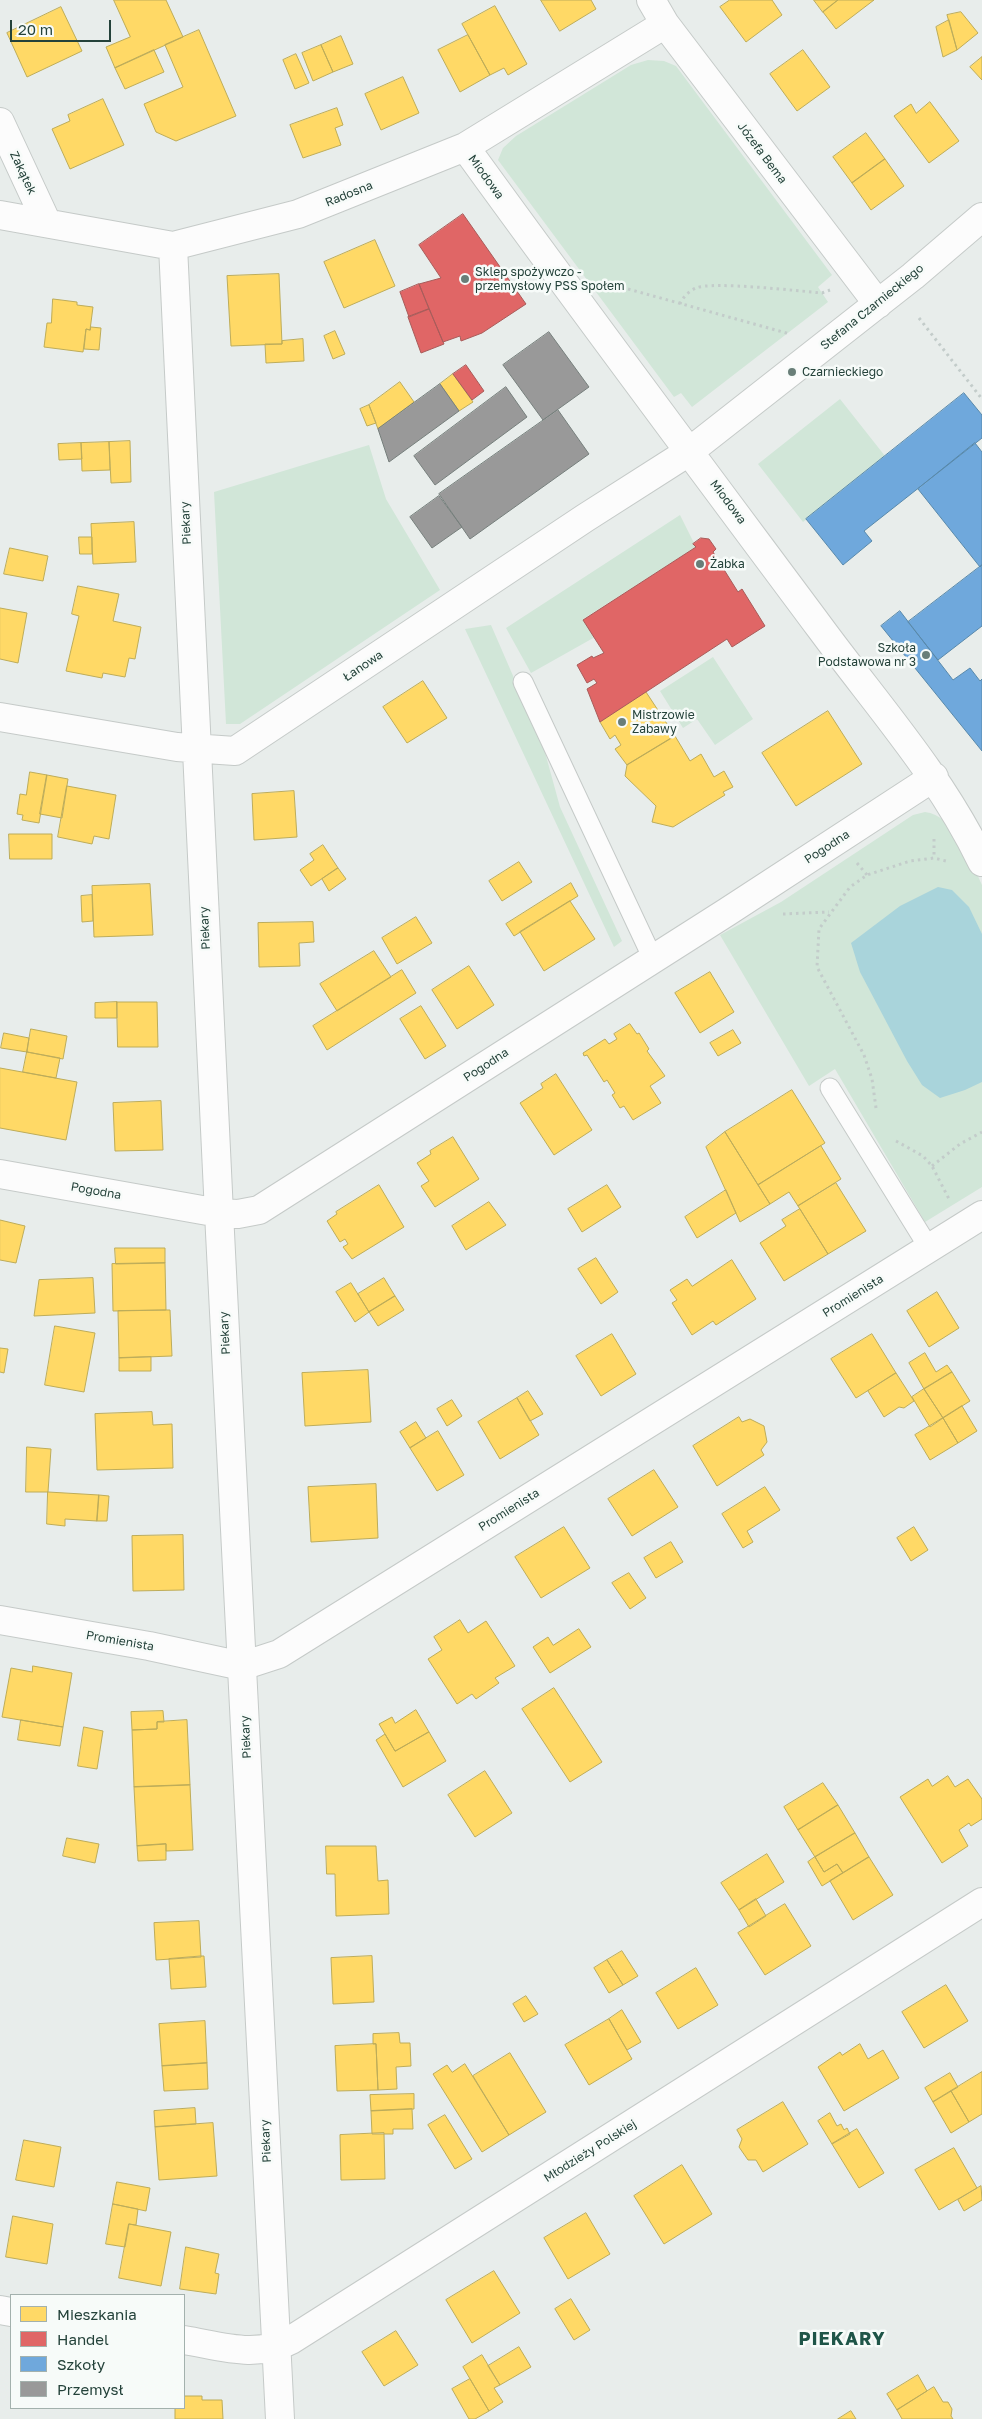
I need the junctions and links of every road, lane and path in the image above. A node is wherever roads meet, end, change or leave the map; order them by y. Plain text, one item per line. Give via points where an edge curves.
1 (651, 0) edge
2 (665, 24) junction
3 (0, 122) edge
4 (465, 147) junction
5 (0, 215) edge
6 (982, 217) edge
7 (47, 224) junction
8 (173, 246) junction
9 (569, 288) junction
10 (833, 289) dead end
11 (680, 304) junction
12 (878, 304) junction
13 (919, 318) dead end
14 (797, 336) dead end
15 (982, 398) edge
16 (690, 451) junction
17 (523, 682) dead end
18 (0, 717) edge
19 (197, 749) junction
20 (934, 777) junction
21 (951, 862) dead end
22 (982, 862) edge
23 (829, 912) junction
24 (775, 914) dead end
25 (653, 959) junction
26 (830, 1088) dead end
27 (877, 1115) dead end
28 (982, 1132) edge
29 (892, 1138) dead end
30 (932, 1166) junction
31 (0, 1174) edge
32 (952, 1206) dead end
33 (219, 1213) junction
34 (982, 1215) edge
35 (929, 1248) junction
36 (0, 1620) edge
37 (242, 1666) junction
38 (982, 1902) edge
39 (185, 2340) edge
40 (276, 2348) junction
41 (280, 2419) edge

1 - 2 street, Józefa Bema
2 - 4 street, Radosna
2 - 12 street, Józefa Bema
3 - 7 street, Zakątek
4 - 8 street, Radosna via 298,214
4 - 9 street, Miodowa
5 - 7 street, Radosna
6 - 12 street, Stefana Czarnieckiego
7 - 8 street, Radosna
8 - 19 street, Piekary
9 - 11 path via 584,276
9 - 16 street, Miodowa
10 - 11 path via 822,293 714,286 696,288 682,298
11 - 14 path
12 - 16 street, Stefana Czarnieckiego
13 - 15 path
16 - 19 street, Łanowa via 235,750
16 - 20 street, Miodowa
17 - 25 lane
18 - 19 street, Łanowa
19 - 33 street, Piekary
20 - 22 street, Miodowa via 967,830
20 - 25 street, Pogodna
21 - 23 path via 934,858 910,861 867,875 850,887
23 - 24 path
23 - 27 path via 819,929 817,966 864,1055 872,1079
25 - 33 street, Pogodna via 259,1210
26 - 35 lane
28 - 30 path
29 - 30 path via 923,1156
30 - 32 path
31 - 33 street, Pogodna
33 - 37 street, Piekary
34 - 35 street, Promienista
35 - 37 street, Promienista via 279,1654
36 - 37 street, Promienista
37 - 40 street, Piekary
38 - 40 street, Młodzieży Polskiej
39 - 40 street, Młodzieży Polskiej via 255,2352
40 - 41 street, Piekary

